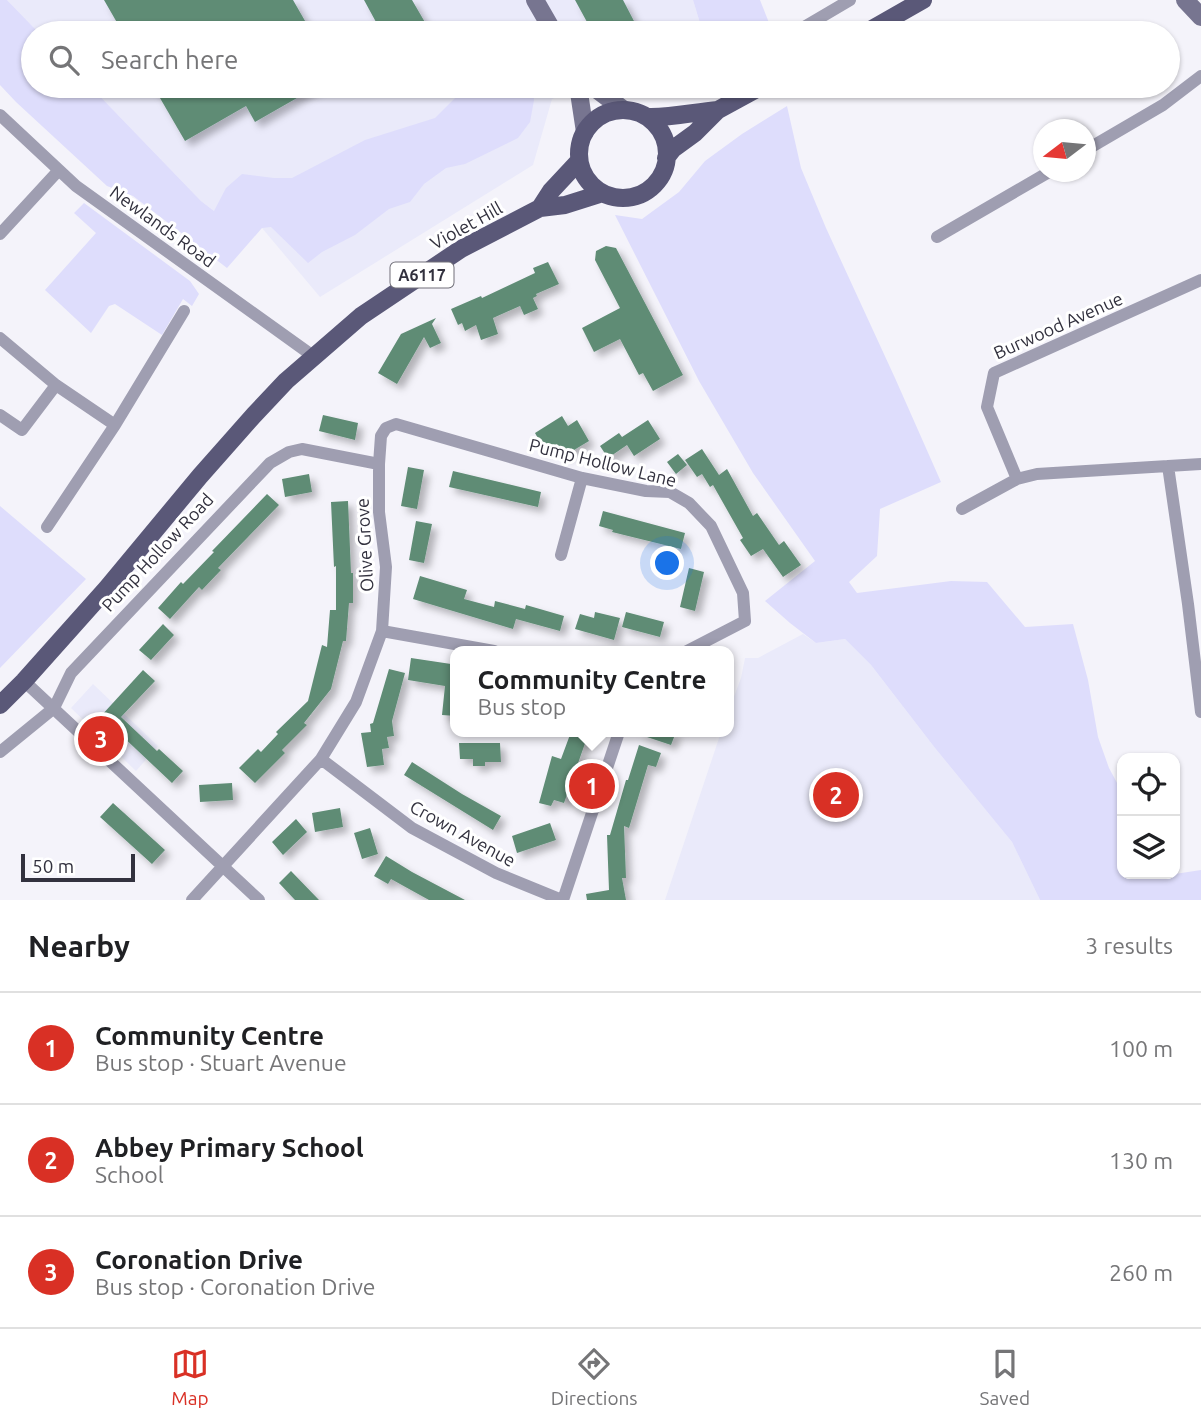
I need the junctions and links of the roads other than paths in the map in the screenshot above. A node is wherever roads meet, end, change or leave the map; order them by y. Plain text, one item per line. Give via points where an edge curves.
1 (535, 0) edge
2 (850, 0) edge
3 (923, 0) edge
4 (1185, 0) edge
5 (1201, 17) edge
6 (547, 21) edge
7 (814, 21) edge
8 (886, 21) edge
9 (1201, 76) edge
10 (1180, 92) edge
11 (580, 98) edge
12 (606, 98) edge
13 (740, 98) edge
14 (1172, 98) edge
15 (624, 110) junction
16 (718, 110) junction
17 (0, 115) edge
18 (647, 117) junction
19 (585, 132) junction
20 (1096, 144) edge
21 (666, 158) junction
22 (579, 161) junction
23 (59, 170) junction
24 (1033, 181) edge
25 (603, 193) junction
26 (540, 208) junction
27 (0, 234) edge
28 (937, 237) dead end
29 (1201, 280) edge
30 (184, 311) dead end
31 (1, 342) edge
32 (313, 356) junction
33 (56, 385) junction
34 (0, 415) edge
35 (116, 425) junction
36 (433, 435) joint
37 (379, 464) junction
38 (1201, 464) edge
39 (1168, 466) junction
40 (582, 478) junction
41 (1017, 479) junction
42 (962, 509) dead end
43 (47, 527) dead end
44 (561, 555) dead end
45 (382, 631) junction
46 (466, 646) edge
47 (697, 646) edge
48 (24, 681) junction
49 (0, 705) edge
50 (54, 708) junction
51 (1201, 712) edge
52 (617, 737) edge
53 (0, 752) edge
54 (321, 759) junction
55 (223, 865) junction
56 (192, 900) edge
57 (259, 900) edge
58 (563, 900) edge

1 - 6 street
2 - 7 street
3 - 8 main road
4 - 5 street
9 - 10 street
11 - 19 street
12 - 15 street
13 - 16 main road, A6117
14 - 20 street
15 - 18 main road, A6117
15 - 19 main road via 601,115
16 - 18 main road, A6117
16 - 21 main road, A6117
17 - 23 street, Newlands Road
18 - 21 main road via 662,135
19 - 22 main road
21 - 25 main road, A6117 via 649,189 626,197
22 - 25 main road via 587,180
22 - 26 main road, Violet Hill / A6117
23 - 27 street
23 - 32 street, Newlands Road
24 - 28 street
25 - 26 main road, Violet Hill / A6117
26 - 32 main road, Violet Hill / A6117 via 461,249 360,316
29 - 41 street, Burwood Avenue via 994,373 987,407
30 - 35 street
31 - 33 street
32 - 48 main road, Pump Hollow Road / A6117 via 254,415
33 - 34 street via 22,430
33 - 35 street
35 - 43 street
36 - 37 street, Olive Grove via 396,424 386,428
36 - 40 street, Pump Hollow Lane
37 - 45 street, Olive Grove via 386,568
37 - 50 street, Pump Hollow Road via 302,449 270,463 71,673
38 - 39 street
39 - 41 street
39 - 51 street
40 - 44 street
40 - 47 street, Pump Hollow Lane via 670,492 689,503 711,526 743,593 745,621
41 - 42 street
45 - 46 street
45 - 54 street, Olive Grove via 356,702
48 - 49 main road, Pump Hollow Road / A6117
48 - 50 street
50 - 53 street, Pump Hollow Road
50 - 55 street
52 - 58 street
54 - 55 street, Olive Grove
54 - 58 street, Crown Avenue via 412,828 496,873
55 - 56 street, Olive Grove
55 - 57 street

